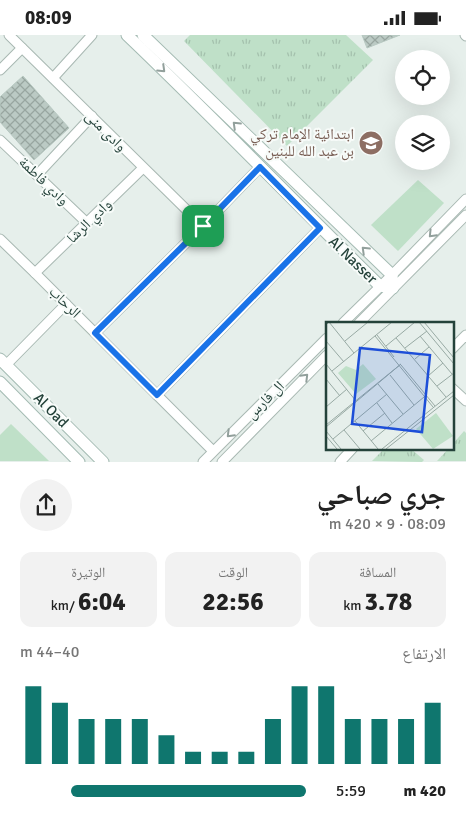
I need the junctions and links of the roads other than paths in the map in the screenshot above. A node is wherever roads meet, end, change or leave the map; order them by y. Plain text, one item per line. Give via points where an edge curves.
1 (10, 35) edge
2 (92, 35) edge
3 (127, 35) edge
4 (145, 39) edge
5 (22, 47) junction
6 (0, 70) edge
7 (53, 78) junction
8 (92, 116) junction
9 (0, 139) edge
10 (260, 167) junction
11 (143, 168) junction
12 (37, 175) junction
13 (466, 199) edge
14 (466, 215) edge
15 (87, 223) junction
16 (203, 226) junction
17 (320, 228) junction
18 (0, 239) edge
19 (35, 273) junction
20 (392, 275) junction
21 (380, 286) junction
22 (393, 288) junction
23 (66, 304) junction
24 (344, 322) edge
25 (360, 322) edge
26 (95, 333) junction
27 (466, 335) edge
28 (326, 339) edge
29 (454, 347) edge
30 (326, 356) edge
31 (3, 362) edge
32 (0, 382) edge
33 (454, 390) edge
34 (157, 395) junction
35 (466, 401) edge
36 (352, 449) edge
37 (213, 451) junction
38 (79, 461) edge
39 (103, 461) edge
40 (203, 461) edge
41 (222, 461) edge
42 (341, 461) edge

1 - 5 street, وادى منى
2 - 7 street
3 - 4 street, Al Nasser
4 -> 10 street, Al Nasser
20 -> 4 street, Al Nasser
5 - 6 street
5 - 7 street, وادى منى
7 - 8 street, وادى منى
8 - 11 street, وادى منى
8 - 12 street
9 - 12 street, وادي فاطمة
10 - 16 street
10 - 17 street, Al Nasser
11 - 15 street, وادي الرشا
11 - 16 street, وادى منى
12 - 15 street, وادي فاطمة
13 -> 20 street
14 - 22 street
15 - 19 street, وادي الرشا
16 - 26 street
17 - 21 street, Al Nasser
17 - 34 street
18 - 19 street, الرحاب
19 - 23 street, الرحاب
20 - 21 street
20 - 22 street, Al Nasser
21 - 22 street, Al Nasser
21 - 24 street
22 - 25 street
23 - 26 street, الرحاب
23 - 31 street
26 - 34 street, الرحاب
27 - 29 street
28 -> 37 street, ال فارس
41 -> 30 street, ال فارس
31 - 39 street, Al Oad
32 - 38 street, Al Oad
33 - 35 street
34 - 37 street, الرحاب
36 - 42 street
37 - 40 street, ال فارس

